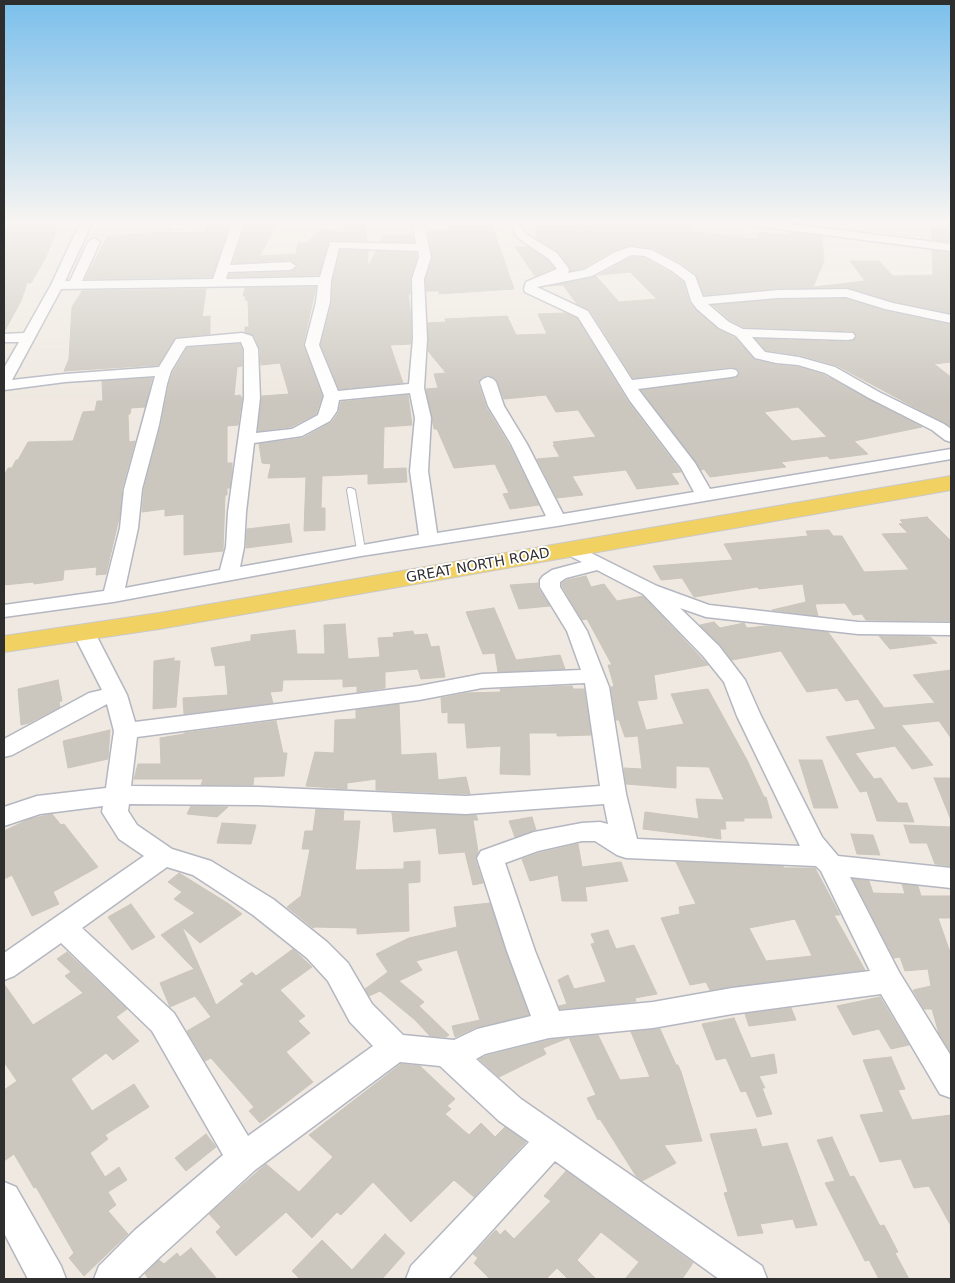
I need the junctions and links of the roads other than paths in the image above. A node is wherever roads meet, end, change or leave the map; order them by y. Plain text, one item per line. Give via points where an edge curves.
1 (218, 283) joint
2 (225, 283) edge
3 (325, 283) edge
4 (418, 283) edge
5 (537, 283) edge
6 (691, 283) edge
7 (57, 284) joint
8 (74, 285) joint
9 (698, 301) junction
10 (951, 319) edge
11 (741, 333) junction
12 (848, 336) dead end
13 (29, 337) junction
14 (4, 338) edge
15 (164, 371) junction
16 (731, 373) dead end
17 (4, 381) edge
18 (488, 382) dead end
19 (628, 385) junction
20 (4, 386) edge
21 (416, 388) junction
22 (332, 396) junction
23 (951, 437) edge
24 (248, 439) junction
25 (947, 462) edge
26 (951, 482) edge
27 (351, 490) dead end
28 (705, 495) junction
29 (557, 520) junction
30 (429, 539) junction
31 (361, 550) junction
32 (573, 550) junction
33 (598, 564) junction
34 (228, 576) junction
35 (650, 590) junction
36 (113, 596) junction
37 (4, 611) edge
38 (951, 629) edge
39 (4, 630) edge
40 (84, 633) junction
41 (4, 644) edge
42 (594, 676) junction
43 (116, 696) junction
44 (126, 732) junction
45 (4, 749) edge
46 (614, 794) junction
47 (118, 796) junction
48 (4, 817) edge
49 (626, 848) junction
50 (163, 856) junction
51 (826, 861) junction
52 (951, 878) edge
53 (62, 926) junction
54 (4, 968) edge
55 (890, 981) junction
56 (549, 1025) junction
57 (395, 1048) junction
58 (447, 1053) junction
59 (951, 1084) edge
60 (553, 1140) junction
61 (243, 1159) junction
62 (4, 1199) edge
63 (731, 1275) edge
64 (48, 1279) edge
65 (112, 1279) edge
66 (424, 1279) edge

1 - 2 street
1 - 8 street
3 - 22 street via 312,345
4 - 21 street via 420,339
5 - 19 street via 530,289 583,314
6 - 9 street
7 - 8 street
7 - 13 street
9 - 10 street via 778,294 842,293
9 - 11 street via 724,325
11 - 12 street
11 - 23 street via 760,355 830,370
13 - 14 street
13 - 17 street
15 - 20 street
15 - 24 street via 181,342 247,339 252,398
15 - 36 street via 134,489 129,528
16 - 19 street
18 - 29 street via 496,406
19 - 28 street via 689,467
21 - 22 street
21 - 30 street via 422,418 419,471
22 - 24 street via 329,411 311,427 286,435
24 - 34 street via 235,547
25 - 28 street
25 - 39 main road, GREAT NORTH ROAD via 157,607
26 - 32 main road, GREAT NORTH ROAD
27 - 31 lane
28 - 29 street
29 - 30 street
30 - 31 street
31 - 34 street
32 - 33 street
32 - 40 main road, GREAT NORTH ROAD
33 - 35 street
33 - 42 street via 559,574 550,580 550,588 577,631
34 - 36 street
35 - 38 street via 706,611 736,615 858,628
35 - 51 street via 711,650 734,680 789,797
36 - 37 street
40 - 41 main road, GREAT NORTH ROAD
40 - 43 street
42 - 44 street via 482,681 419,693
42 - 46 street
43 - 44 street
43 - 45 street via 97,698
44 - 47 street
46 - 47 street via 466,805 257,796
46 - 49 street
47 - 48 street via 37,805
47 - 50 street via 115,812 128,832
49 - 51 street
49 - 56 street via 600,831 582,832 534,842 490,858
50 - 53 street
50 - 57 street via 202,868 263,907 317,950 338,972 361,1013
51 - 52 street
51 - 55 street
53 - 54 street
53 - 61 street via 163,1022
55 - 56 street via 732,1001 654,1015
55 - 59 street
56 - 58 street via 477,1042 458,1054
57 - 58 street
57 - 61 street
58 - 60 street via 510,1110
60 - 63 street
60 - 66 street
61 - 65 street
62 - 64 street

